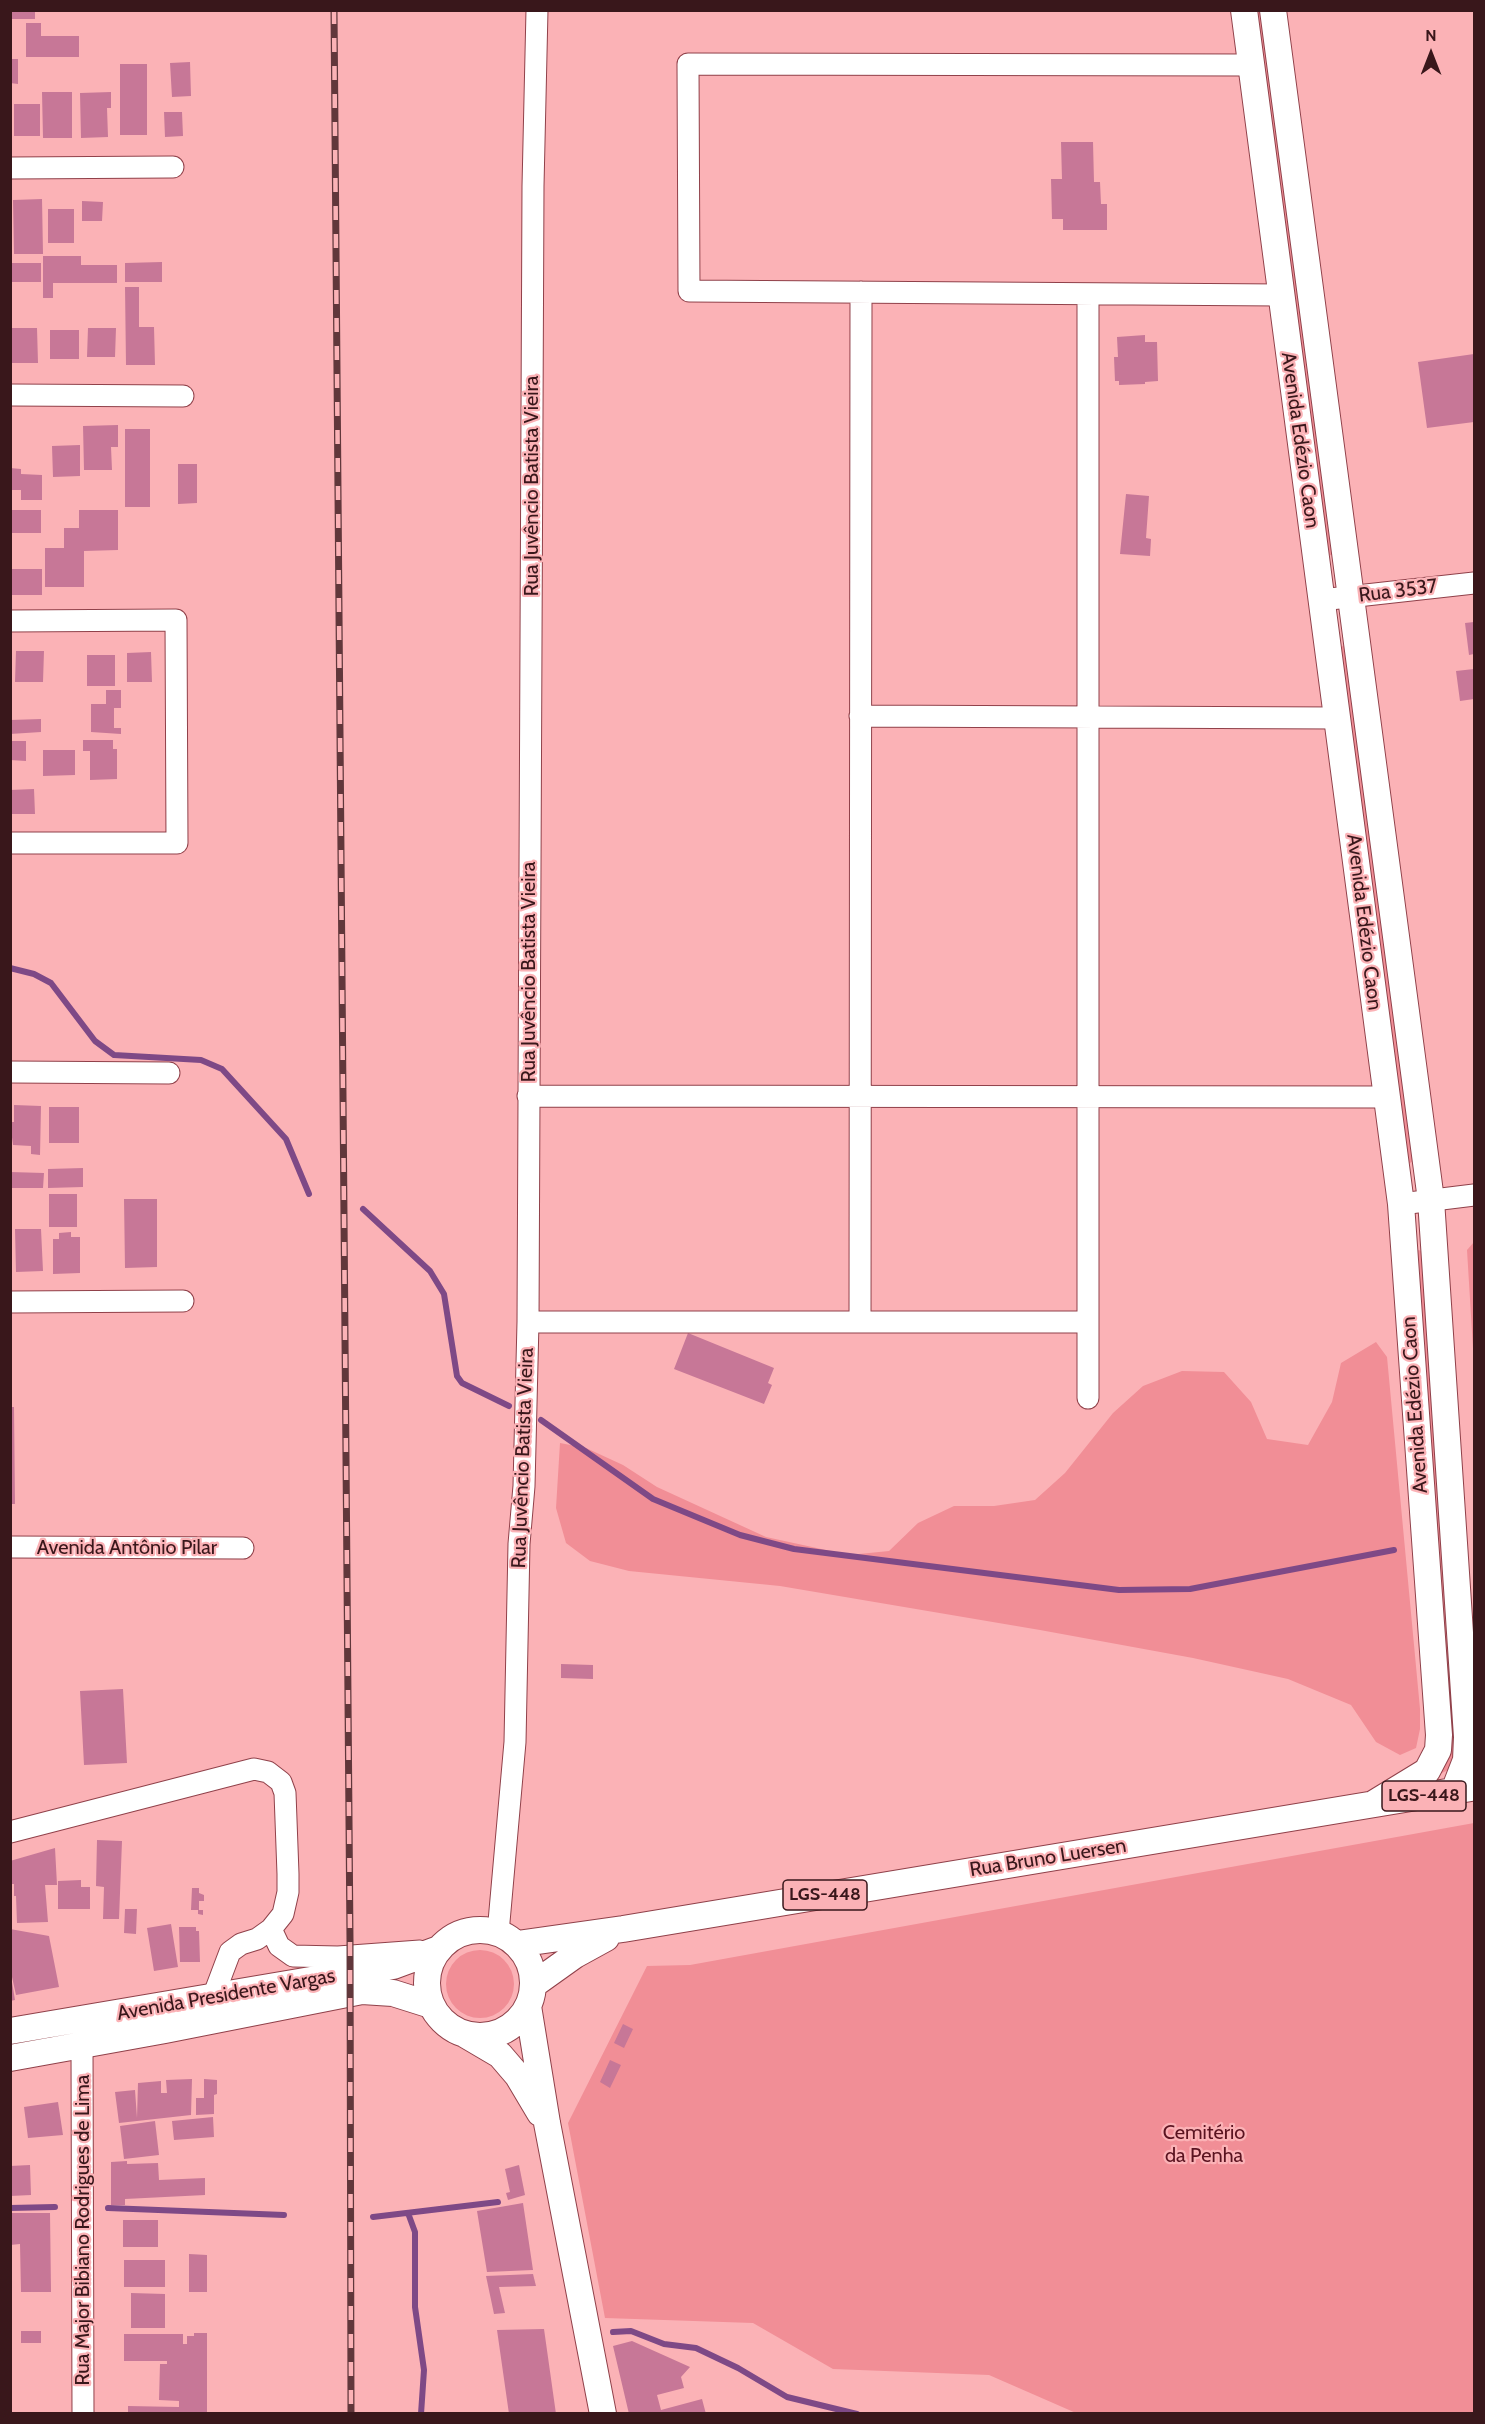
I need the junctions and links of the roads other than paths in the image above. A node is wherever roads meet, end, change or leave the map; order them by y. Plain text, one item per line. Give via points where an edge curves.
1 (537, 10) edge
2 (1244, 10) edge
3 (1273, 10) edge
4 (1251, 65) junction
5 (173, 167) dead end
6 (10, 168) edge
7 (861, 292) junction
8 (1089, 294) junction
9 (1281, 295) junction
10 (10, 395) edge
11 (183, 396) dead end
12 (1474, 582) edge
13 (1351, 597) junction
14 (1322, 600) junction
15 (10, 621) edge
16 (860, 716) junction
17 (1088, 717) junction
18 (1337, 718) junction
19 (10, 843) edge
20 (10, 1072) edge
21 (169, 1073) dead end
22 (528, 1096) junction
23 (860, 1096) junction
24 (1088, 1097) junction
25 (1387, 1097) junction
26 (1474, 1195) edge
27 (1431, 1200) junction
28 (1401, 1204) junction
29 (183, 1301) dead end
30 (10, 1302) edge
31 (528, 1322) junction
32 (860, 1322) junction
33 (1088, 1322) junction
34 (1088, 1398) dead end
35 (10, 1547) edge
36 (243, 1548) dead end
37 (1471, 1745) edge
38 (1464, 1789) edge
39 (1373, 1804) junction
40 (10, 1832) edge
41 (271, 1929) junction
42 (622, 1929) junction
43 (507, 1939) junction
44 (439, 1949) junction
45 (531, 1995) junction
46 (213, 1997) junction
47 (431, 2005) junction
48 (10, 2031) edge
49 (463, 2033) junction
50 (82, 2046) junction
51 (10, 2058) edge
52 (547, 2123) junction
53 (83, 2414) edge
54 (603, 2414) edge

1 - 22 street, Rua Juvêncio Batista Vieira
2 - 4 main road, Avenida Edézio Caon
3 - 13 main road, Avenida Edézio Caon
4 - 7 street via 688,64 689,291
4 - 9 main road, Avenida Edézio Caon
5 - 6 street
7 - 8 street
7 - 16 street
8 - 9 street
8 - 17 street
9 - 14 main road, Avenida Edézio Caon
10 - 11 street
12 - 13 street, Rua 3537
13 - 14 street, Rua 3537
13 - 27 main road, Avenida Edézio Caon
14 - 18 main road, Avenida Edézio Caon
15 - 19 street via 176,620 177,843
16 - 17 street
16 - 23 street
17 - 18 street
17 - 24 street
18 - 25 main road, Avenida Edézio Caon
20 - 21 street
22 - 23 street
22 - 31 street, Rua Juvêncio Batista Vieira
23 - 24 street
23 - 32 street
24 - 25 street
24 - 33 street
25 - 28 main road, Avenida Edézio Caon
26 - 27 street
27 - 28 street
27 - 37 main road, Avenida Edézio Caon
28 - 39 main road, Avenida Edézio Caon via 1439,1735 1438,1750 1427,1771
29 - 30 street
31 - 32 street
31 - 43 street, Rua Juvêncio Batista Vieira
32 - 33 street
33 - 34 street
35 - 36 street, Avenida Antônio Pilar
37 - 38 main road, Avenida Edézio Caon
38 - 39 main road, Rua Bruno Luersen / LGS-448
39 - 42 main road, Rua Bruno Luersen / LGS-448
40 - 41 street via 239,1772 268,1772 281,1782 285,1793 288,1892 283,1914
41 - 44 street via 279,1946 293,1956 338,1957
41 - 46 street via 230,1952
42 - 43 main road, Rua Bruno Luersen / LGS-448
42 - 45 main road, Rua Bruno Luersen / LGS-448 via 576,1955
43 - 44 main road via 482,1930 466,1932
43 - 45 main road via 526,1956 532,1970
44 - 46 main road, Avenida Presidente Vargas via 393,1966
44 - 47 main road via 427,1976
45 - 49 main road via 519,2019 508,2028 478,2036
45 - 52 main road
46 - 48 main road, Avenida Presidente Vargas
47 - 49 main road via 450,2027
47 - 50 main road, Avenida Presidente Vargas via 393,1993 362,1991
49 - 52 main road via 500,2055
50 - 51 main road, Avenida Presidente Vargas
50 - 53 street, Rua Major Bibiano Rodrigues de Lima
52 - 54 main road

